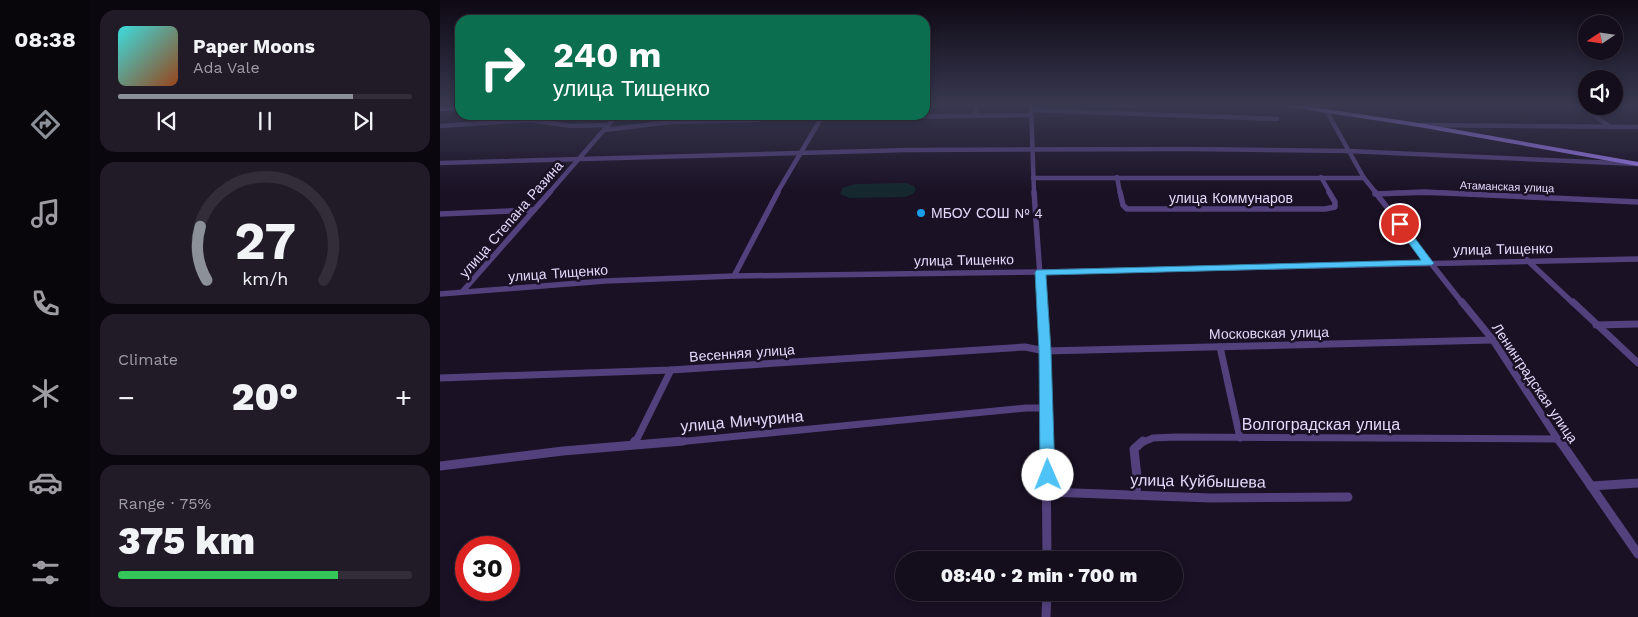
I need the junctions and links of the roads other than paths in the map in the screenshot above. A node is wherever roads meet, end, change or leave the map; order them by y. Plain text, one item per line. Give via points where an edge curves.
1 (601, 134) edge
2 (812, 134) edge
3 (1032, 134) edge
4 (1339, 134) edge
5 (1473, 134) edge
6 (1032, 149) junction
7 (1348, 151) junction
8 (802, 152) junction
9 (579, 158) junction
10 (440, 163) edge
11 (1638, 164) edge
12 (1117, 177) junction
13 (1321, 177) junction
14 (1033, 178) junction
15 (1364, 178) junction
16 (1375, 194) junction
17 (1638, 202) edge
18 (533, 210) junction
19 (440, 214) edge
20 (1638, 259) edge
21 (1527, 260) junction
22 (1429, 263) junction
23 (1041, 272) junction
24 (734, 276) junction
25 (462, 292) junction
26 (440, 294) edge
27 (1638, 324) edge
28 (1596, 325) junction
29 (1493, 340) junction
30 (1220, 347) junction
31 (1045, 351) junction
32 (1638, 363) edge
33 (671, 370) junction
34 (440, 378) edge
35 (1046, 408) junction
36 (1240, 438) junction
37 (1558, 439) junction
38 (634, 444) junction
39 (440, 466) edge
40 (1638, 483) edge
41 (1591, 486) junction
42 (1048, 492) junction
43 (1136, 495) junction
44 (1348, 498) dead end
45 (1047, 551) edge
46 (1638, 554) edge
47 (1047, 601) edge
48 (1046, 617) edge

1 - 9 street, улица Степана Разина
2 - 8 street
3 - 6 street
4 - 7 street, Ленинградская улица
5 - 11 main road
6 - 7 street
6 - 8 street
6 - 14 street
7 - 11 street
7 - 15 street, Ленинградская улица
8 - 9 street
8 - 24 street via 763,217
9 - 10 street
9 - 18 street, улица Степана Разина
12 - 13 street, улица Коммунаров
12 - 13 street, улица Коммунаров via 1123,205 1127,209 1335,207
12 - 14 street, улица Коммунаров
13 - 15 street, улица Коммунаров
14 - 23 street
15 - 16 street, Ленинградская улица
16 - 17 street, Атаманская улица via 1424,192
16 - 22 street, Ленинградская улица
18 - 19 street
18 - 25 street, улица Степана Разина
20 - 21 street, улица Тищенко
21 - 22 street, улица Тищенко
21 - 28 street
22 - 23 street, улица Тищенко
22 - 29 street, Ленинградская улица
23 - 24 street, улица Тищенко
23 - 31 street
24 - 25 street, улица Тищенко via 605,281
25 - 26 street, улица Тищенко
27 - 28 street
28 - 32 street
29 - 30 street, Московская улица
29 - 37 street, Ленинградская улица
30 - 31 street, Московская улица
30 - 36 street
31 - 33 street, Весенняя улица via 1025,347
31 - 35 street
33 - 34 street, Весенняя улица
33 - 38 street
35 - 38 street, улица Мичурина
35 - 42 street
36 - 37 street, Волгоградская улица
36 - 43 street, Волгоградская улица via 1176,437 1138,442 1134,449
37 - 41 street, Ленинградская улица
38 - 39 street, улица Мичурина
40 - 41 street
41 - 46 street, Ленинградская улица
42 - 43 street, улица Куйбышева
42 - 45 street
43 - 44 street, улица Куйбышева
47 - 48 street

